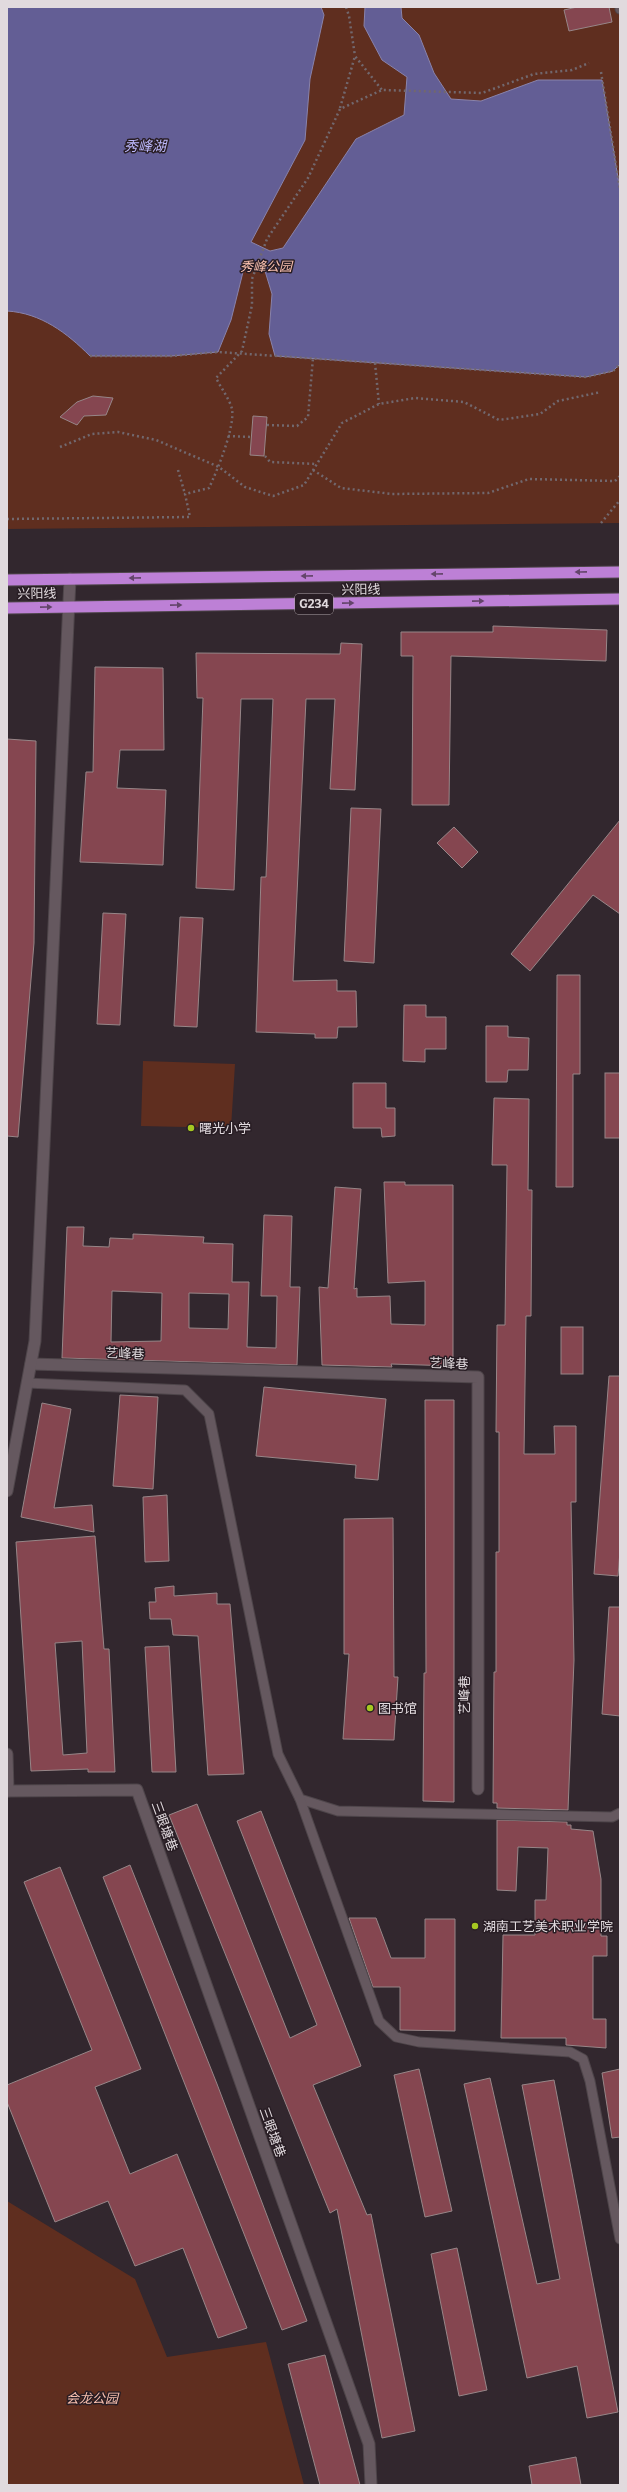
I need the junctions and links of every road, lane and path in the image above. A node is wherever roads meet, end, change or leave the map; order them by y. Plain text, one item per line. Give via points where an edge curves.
1 (346, 7) edge
2 (355, 56) junction
3 (589, 63) dead end
4 (601, 72) dead end
5 (382, 90) junction
6 (340, 109) junction
7 (620, 190) edge
8 (240, 354) junction
9 (90, 356) dead end
10 (313, 358) junction
11 (375, 363) junction
12 (620, 364) edge
13 (601, 392) dead end
14 (379, 404) junction
15 (267, 425) dead end
16 (228, 436) junction
17 (252, 437) dead end
18 (60, 447) dead end
19 (264, 456) dead end
20 (317, 464) junction
21 (219, 467) junction
22 (178, 470) dead end
23 (313, 470) junction
24 (620, 476) edge
25 (185, 494) junction
26 (620, 500) edge
27 (7, 519) edge
28 (601, 523) dead end
29 (620, 572) edge
30 (70, 579) junction
31 (7, 580) edge
32 (620, 599) edge
33 (69, 607) junction
34 (7, 608) edge
35 (31, 1364) junction
36 (27, 1383) junction
37 (7, 1491) edge
38 (7, 1754) edge
39 (478, 1789) dead end
40 (8, 1791) edge
41 (300, 1800) junction
42 (620, 1813) edge
43 (620, 2239) edge
44 (371, 2485) edge

1 - 2 path
2 - 5 path
2 - 6 path
3 - 5 path via 572,70 534,74 482,93
4 - 7 path
5 - 6 path
6 - 8 path via 308,178 267,239 252,279 252,305
8 - 9 path via 218,352 171,356
8 - 10 path
8 - 16 path via 216,378 232,410
10 - 11 path
10 - 15 path via 308,416 297,426
11 - 12 path via 586,377 613,371
11 - 14 path
13 - 14 path via 558,401 540,414 499,420 464,402 415,398
14 - 20 path via 342,423
16 - 17 path
16 - 21 path
18 - 21 path via 92,434 118,432 156,440
19 - 20 path via 270,462
20 - 23 path
21 - 23 path via 244,486 272,496 304,485
21 - 25 path via 209,488
22 - 25 path
23 - 24 path via 341,488 392,494 488,493 529,479 615,481
25 - 27 path via 190,516
26 - 28 path
29 -> 30 highway, 兴阳线 / G234
30 - 31 highway, 兴阳线 / G234
30 - 33 street
33 -> 32 highway, 兴阳线 / G234
34 -> 33 highway, 兴阳线 / G234
33 - 35 street via 35,1341
35 - 36 street
35 - 39 street, 艺峰巷 via 478,1377
36 - 37 street
36 - 41 lane via 185,1390 209,1414 278,1754
38 - 40 street
40 - 44 street, 三眼塘巷 via 137,1790 369,2444
41 - 42 lane via 338,1811 612,1817
41 - 43 lane via 379,2021 396,2037 419,2042 570,2052 583,2060 590,2081

